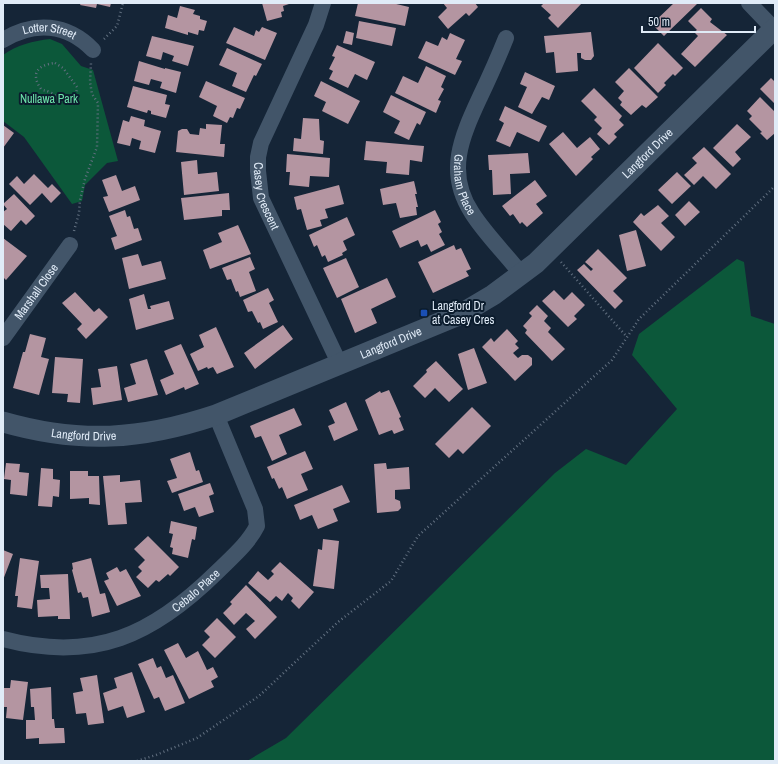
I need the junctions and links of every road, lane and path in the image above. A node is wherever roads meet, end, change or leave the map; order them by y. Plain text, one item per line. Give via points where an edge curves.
1 (123, 3) edge
2 (323, 3) edge
3 (749, 3) edge
4 (775, 29) edge
5 (506, 38) dead end
6 (3, 40) edge
7 (93, 50) junction
8 (73, 96) joint
9 (775, 186) edge
10 (70, 244) joint
11 (550, 250) junction
12 (522, 275) junction
13 (627, 337) junction
14 (3, 338) edge
15 (340, 365) junction
16 (216, 415) junction
17 (3, 422) edge
18 (3, 639) edge
19 (136, 761) edge

1 - 7 path via 117,26
2 - 15 street, Casey Crescent via 316,25 261,143 258,157 259,185 276,232
3 - 4 street
4 - 11 street, Langford Drive
5 - 12 street, Graham Place via 462,136 459,178 462,194 472,213
6 - 7 street, Lotter Street via 30,30 52,27 72,33
7 - 10 path via 90,82 92,94 98,103 97,147 85,179
8 - 8 path via 62,101 51,92 41,89 36,79 37,70 48,64 55,63 60,66 77,87 77,92
9 - 13 path via 639,319
10 - 14 street, Marshall Close
11 - 12 street, Langford Drive
11 - 13 path
12 - 15 street, Langford Drive via 461,314
13 - 19 path via 612,360 418,536 391,581 338,622 259,696 197,738
15 - 16 street, Langford Drive
16 - 17 street, Langford Drive via 157,432 126,436 92,437 45,433
16 - 18 street, Cebalo Place via 255,510 257,526 246,543 173,611 140,630 95,645 63,648 30,646

